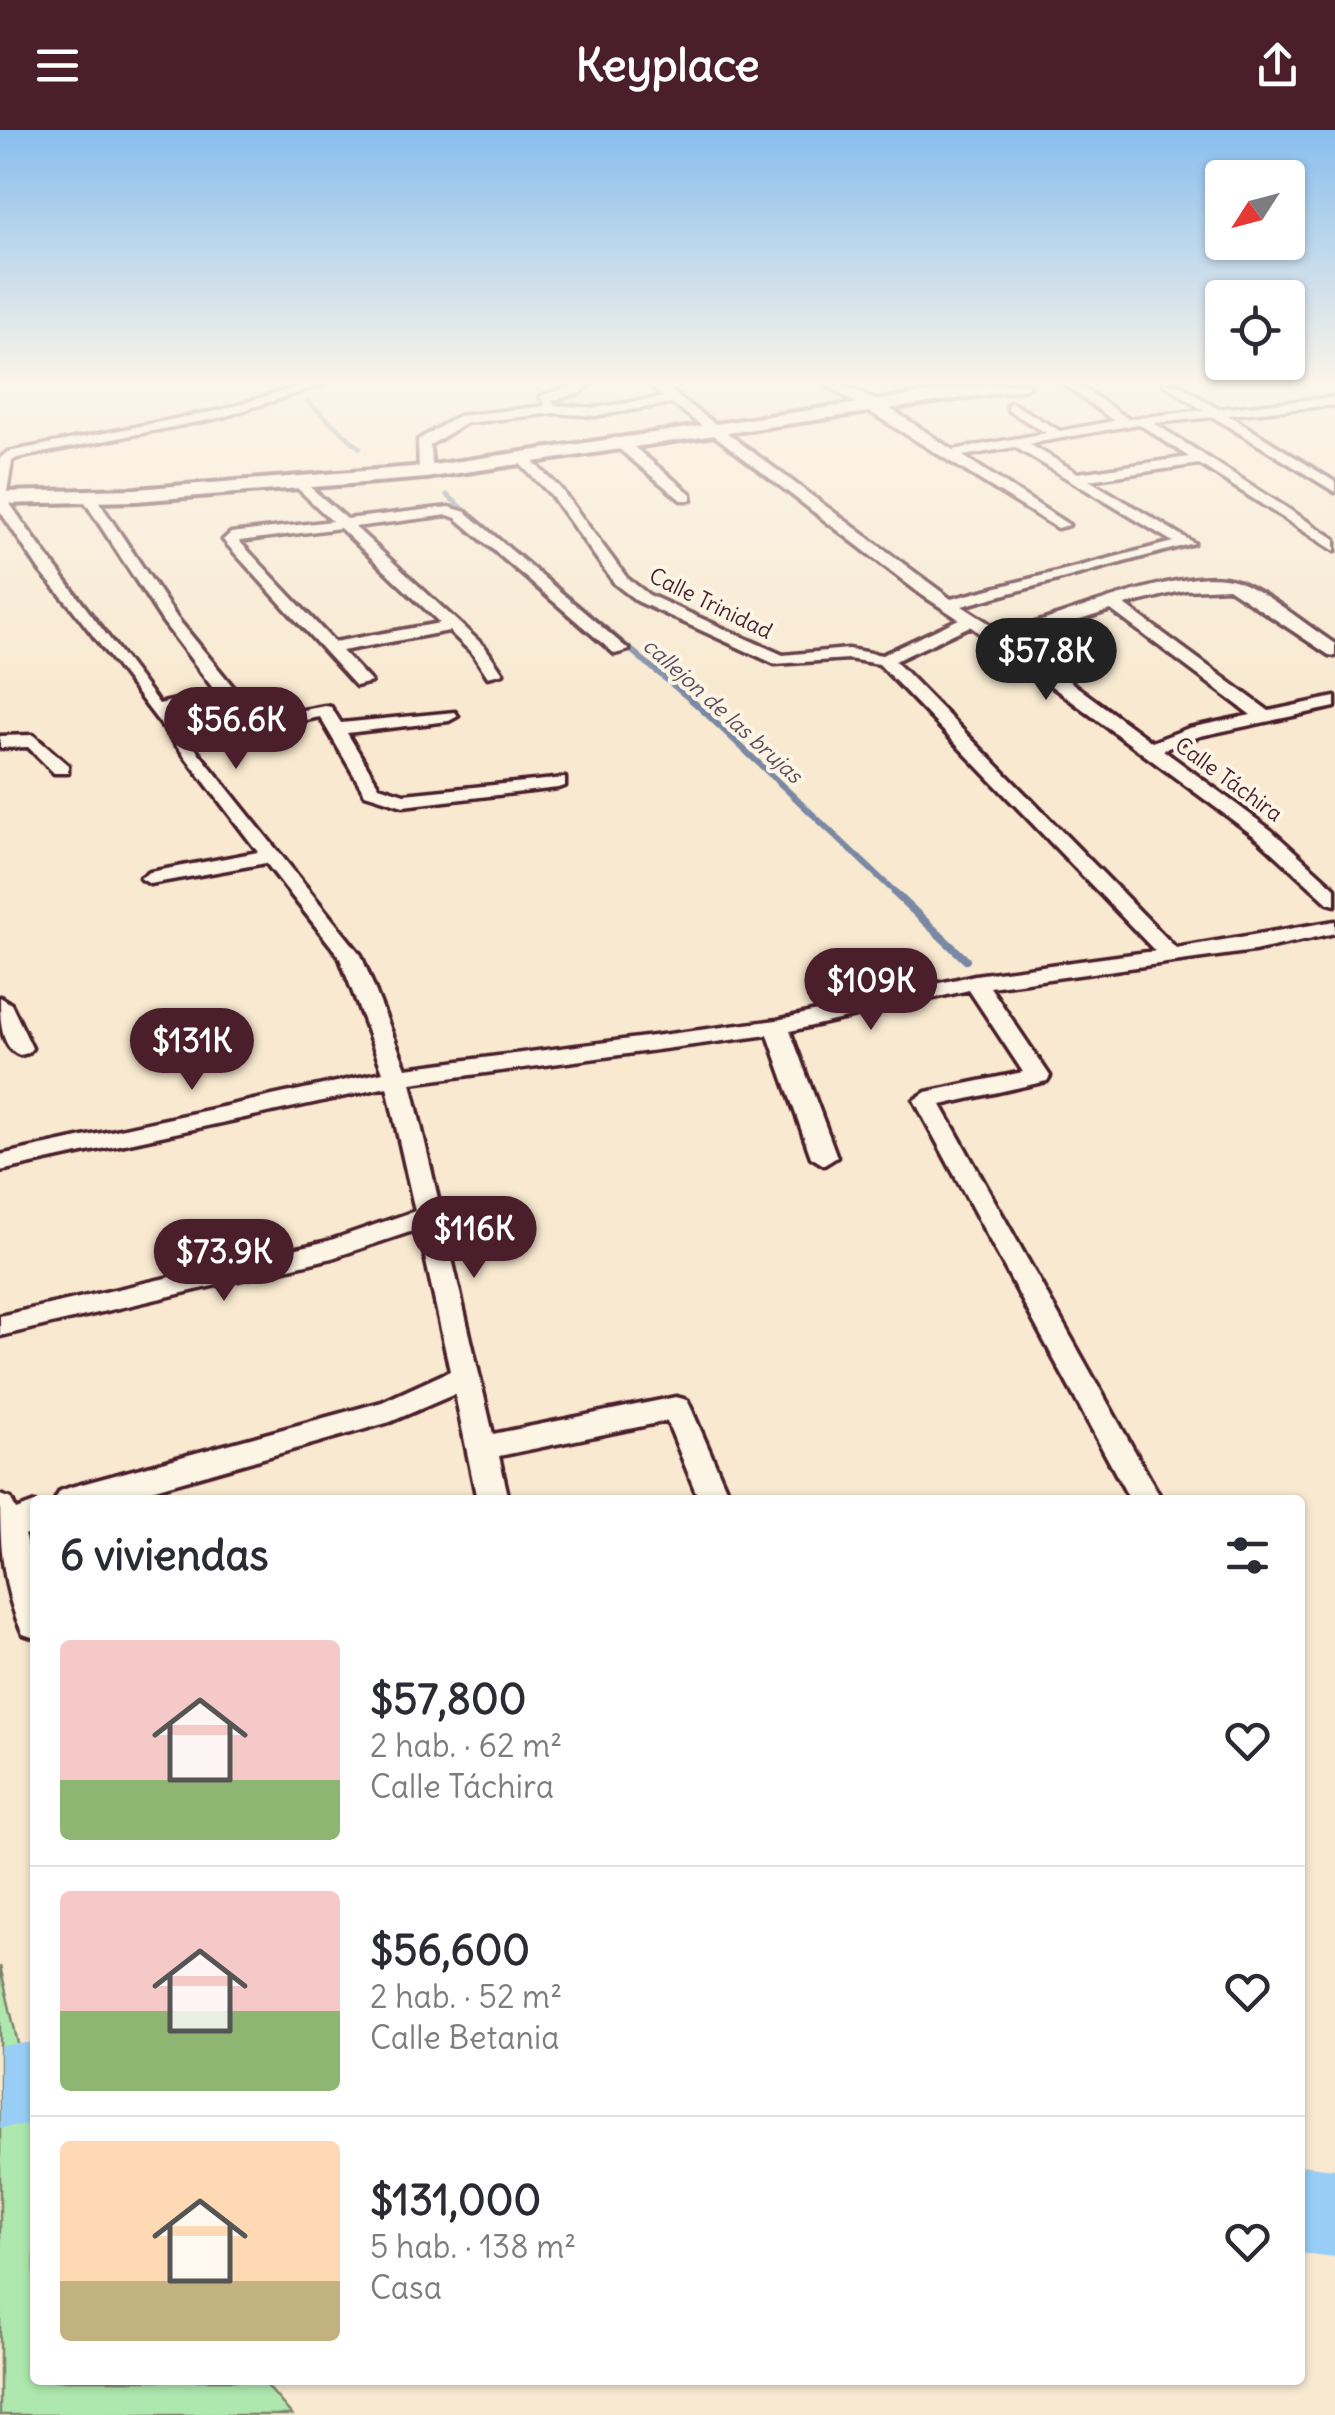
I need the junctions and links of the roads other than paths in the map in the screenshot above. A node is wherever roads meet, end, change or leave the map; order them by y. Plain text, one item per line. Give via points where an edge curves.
1 (158, 491) edge
2 (308, 491) edge
3 (555, 491) edge
4 (678, 491) edge
5 (798, 491) edge
6 (1009, 491) edge
7 (1101, 491) edge
8 (1251, 491) edge
9 (88, 496) junction
10 (686, 497) dead end
11 (0, 498) edge
12 (341, 525) junction
13 (1062, 525) dead end
14 (1335, 546) edge
15 (1112, 604) junction
16 (948, 605) junction
17 (970, 620) junction
18 (452, 626) junction
19 (1002, 639) junction
20 (330, 648) junction
21 (621, 650) dead end
22 (1335, 651) edge
23 (884, 660) junction
24 (494, 672) dead end
25 (362, 682) dead end
26 (225, 694) junction
27 (1335, 702) edge
28 (155, 710) junction
29 (450, 716) dead end
30 (1266, 718) junction
31 (334, 728) junction
32 (0, 742) edge
33 (1147, 750) junction
34 (60, 769) dead end
35 (558, 782) dead end
36 (272, 856) junction
37 (150, 878) dead end
38 (1335, 899) edge
39 (1335, 926) edge
40 (1170, 954) junction
41 (975, 982) junction
42 (0, 1004) edge
43 (777, 1027) junction
44 (20, 1048) dead end
45 (396, 1077) junction
46 (824, 1157) dead end
47 (0, 1163) edge
48 (430, 1216) junction
49 (0, 1326) edge
50 (465, 1377) junction
51 (481, 1448) junction
52 (88, 1495) edge
53 (492, 1495) edge
54 (713, 1495) edge
55 (1143, 1495) edge
56 (14, 1518) edge
57 (30, 1599) edge

1 - 9 street
2 - 12 street
3 - 23 street, Calle Trinidad via 620,582 643,598 781,660 848,654
4 - 10 street
5 - 16 street, Calle Táchira
6 - 13 street
7 - 16 street via 1186,544
8 - 14 street
9 - 11 street
9 - 26 street
11 - 28 street
12 - 18 street
12 - 20 street via 230,540
12 - 21 street via 434,511 461,515
15 - 19 street
15 - 22 street via 1222,581
15 - 30 street
16 - 17 street, Calle Táchira
17 - 19 street, Calle Táchira
17 - 23 street
18 - 20 street
18 - 24 street
19 - 33 street, Calle Táchira
20 - 25 street
23 - 40 street
26 - 28 street
26 - 31 street via 257,723 323,710
27 - 30 street
28 - 36 street
29 - 31 street
30 - 33 street
31 - 35 street via 372,790 387,797
32 - 34 street via 33,741
33 - 38 street, Calle Táchira via 1264,834
36 - 37 street
36 - 45 street via 350,955
39 - 40 street
40 - 41 street
41 - 43 street
41 - 55 street via 1038,1076 926,1100
42 - 44 street
43 - 45 street
43 - 46 street
45 - 47 street
45 - 48 street
48 - 49 street via 332,1249
48 - 50 street
50 - 51 street
50 - 52 street via 390,1411
51 - 53 street
51 - 54 street via 676,1408
56 - 57 street

